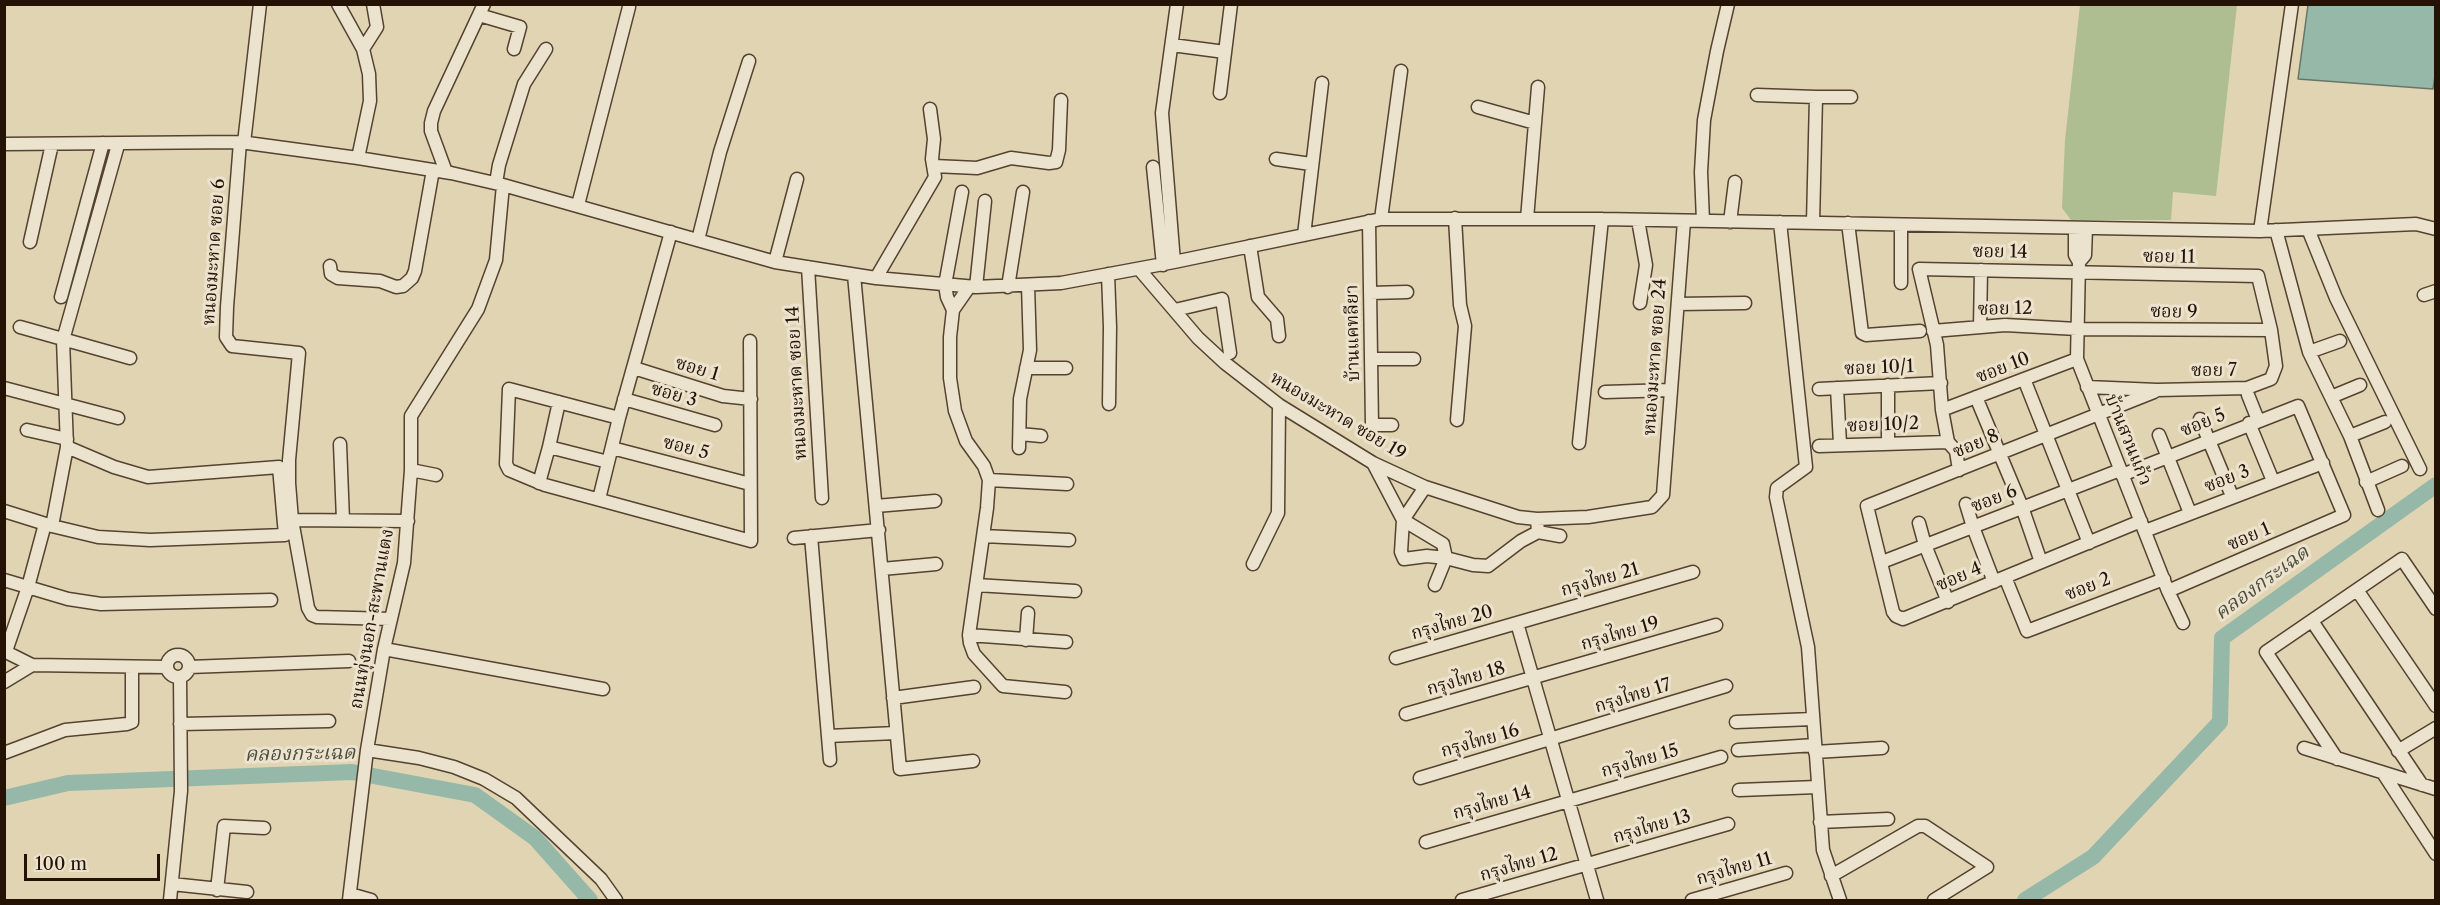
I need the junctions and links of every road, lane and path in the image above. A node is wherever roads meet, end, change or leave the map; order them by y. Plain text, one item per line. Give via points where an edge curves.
1 (260, 4) edge
2 (338, 4) edge
3 (374, 4) edge
4 (1177, 4) edge
5 (1231, 4) edge
6 (1728, 4) edge
7 (2292, 4) edge
8 (629, 7) dead end
9 (481, 10) edge
10 (1172, 45) junction
11 (363, 49) junction
12 (514, 49) dead end
13 (546, 49) dead end
14 (1225, 52) junction
15 (749, 61) dead end
16 (1401, 71) dead end
17 (1323, 83) dead end
18 (1538, 87) dead end
19 (1220, 93) dead end
20 (1757, 95) dead end
21 (1816, 97) junction
22 (1851, 97) dead end
23 (1061, 100) dead end
24 (1478, 107) dead end
25 (930, 109) dead end
26 (1534, 123) junction
27 (103, 143) junction
28 (242, 143) junction
29 (4, 144) edge
30 (52, 144) junction
31 (118, 144) junction
32 (358, 158) junction
33 (1276, 159) dead end
34 (1311, 164) junction
35 (934, 166) junction
36 (1153, 167) dead end
37 (433, 170) junction
38 (446, 172) junction
39 (797, 179) dead end
40 (1735, 182) dead end
41 (499, 184) junction
42 (962, 192) dead end
43 (1023, 192) dead end
44 (985, 201) dead end
45 (578, 205) junction
46 (1455, 218) junction
47 (1527, 219) junction
48 (1602, 219) junction
49 (1375, 220) junction
50 (1638, 220) junction
51 (1684, 221) junction
52 (1703, 221) junction
53 (1730, 222) junction
54 (1780, 222) junction
55 (1813, 223) junction
56 (1848, 223) junction
57 (1901, 225) junction
58 (2080, 228) junction
59 (2436, 229) edge
60 (2276, 230) junction
61 (2308, 230) junction
62 (2260, 231) junction
63 (672, 232) junction
64 (1304, 235) junction
65 (698, 240) junction
66 (30, 242) dead end
67 (1250, 246) junction
68 (775, 262) junction
69 (1168, 263) junction
70 (330, 266) dead end
71 (808, 267) junction
72 (2079, 267) junction
73 (1139, 269) junction
74 (1981, 270) junction
75 (854, 274) junction
76 (1108, 274) junction
77 (2258, 276) joint
78 (876, 278) junction
79 (1902, 283) dead end
80 (945, 285) junction
81 (1028, 285) junction
82 (973, 287) junction
83 (1008, 287) junction
84 (1407, 292) dead end
85 (1370, 293) junction
86 (61, 297) dead end
87 (1640, 303) dead end
88 (1745, 303) dead end
89 (1678, 304) junction
90 (953, 310) junction
91 (1175, 310) junction
92 (20, 327) dead end
93 (1980, 327) junction
94 (2077, 328) junction
95 (2271, 330) junction
96 (1920, 331) dead end
97 (1933, 331) junction
98 (1279, 336) dead end
99 (63, 340) junction
100 (750, 341) dead end
101 (2340, 341) dead end
102 (2309, 352) junction
103 (1230, 353) dead end
104 (130, 358) dead end
105 (1371, 359) junction
106 (1413, 359) dead end
107 (2077, 359) junction
108 (633, 368) junction
109 (1026, 368) junction
110 (1066, 368) dead end
111 (2024, 379) junction
112 (1941, 383) junction
113 (2360, 385) dead end
114 (1888, 386) junction
115 (1837, 387) junction
116 (2087, 387) junction
117 (4, 388) edge
118 (1819, 389) dead end
119 (1671, 390) junction
120 (2157, 390) junction
121 (1605, 392) dead end
122 (2248, 395) dead end
123 (1976, 397) junction
124 (2331, 397) junction
125 (624, 399) junction
126 (751, 399) junction
127 (559, 402) junction
128 (64, 403) junction
129 (1109, 404) dead end
130 (1279, 405) junction
131 (1942, 410) junction
132 (2098, 414) junction
133 (118, 418) dead end
134 (619, 418) junction
135 (2200, 419) dead end
136 (1457, 420) dead end
137 (2253, 421) junction
138 (2385, 422) dead end
139 (715, 425) dead end
140 (1392, 425) dead end
141 (27, 430) dead end
142 (1020, 434) junction
143 (2159, 435) dead end
144 (1041, 436) dead end
145 (2045, 436) junction
146 (2350, 436) junction
147 (2208, 440) junction
148 (1948, 442) junction
149 (67, 443) junction
150 (1579, 443) dead end
151 (1888, 443) junction
152 (340, 444) dead end
153 (1840, 444) junction
154 (1819, 446) dead end
155 (549, 447) junction
156 (612, 448) junction
157 (1019, 448) dead end
158 (2000, 454) junction
159 (2168, 456) junction
160 (608, 462) junction
161 (1373, 463) junction
162 (2323, 463) junction
163 (2402, 466) dead end
164 (2420, 469) dead end
165 (411, 470) junction
166 (1959, 470) junction
167 (2121, 472) junction
168 (436, 475) dead end
169 (989, 480) junction
170 (2273, 481) junction
171 (2366, 482) junction
172 (539, 483) junction
173 (750, 484) junction
174 (1067, 484) dead end
175 (1425, 487) junction
176 (2067, 490) junction
177 (1663, 495) joint
178 (2232, 496) junction
179 (822, 498) dead end
180 (599, 499) junction
181 (935, 501) dead end
182 (1966, 504) dead end
183 (876, 506) junction
184 (1867, 506) joint
185 (2022, 507) junction
186 (2378, 510) dead end
187 (4, 511) edge
188 (2190, 513) junction
189 (1537, 519) junction
190 (292, 520) junction
191 (343, 520) junction
192 (408, 520) junction
193 (1403, 520) junction
194 (1918, 523) dead end
195 (49, 525) junction
196 (1972, 526) junction
197 (2143, 526) junction
198 (879, 530) junction
199 (1538, 532) junction
200 (811, 536) junction
201 (983, 536) junction
202 (1560, 537) dead end
203 (794, 538) dead end
204 (1069, 540) dead end
205 (2088, 543) junction
206 (1925, 545) junction
207 (1446, 558) junction
208 (1882, 562) junction
209 (2041, 562) junction
210 (936, 564) dead end
211 (1253, 564) dead end
212 (882, 569) junction
213 (1693, 572) dead end
214 (1999, 579) junction
215 (2164, 579) junction
216 (4, 580) edge
217 (976, 585) junction
218 (1435, 585) dead end
219 (28, 586) junction
220 (2357, 590) junction
221 (1075, 591) dead end
222 (2169, 591) junction
223 (271, 600) dead end
224 (1948, 602) junction
225 (2436, 609) edge
226 (1028, 613) dead end
227 (391, 619) junction
228 (2312, 621) junction
229 (1517, 623) junction
230 (2183, 623) dead end
231 (1716, 625) dead end
232 (969, 635) junction
233 (1026, 640) junction
234 (1066, 642) dead end
235 (384, 649) junction
236 (5, 651) edge
237 (1396, 658) dead end
238 (349, 661) dead end
239 (32, 665) junction
240 (166, 667) junction
241 (189, 667) junction
242 (132, 668) junction
243 (180, 677) junction
244 (1534, 678) junction
245 (4, 682) edge
246 (1726, 686) dead end
247 (974, 687) dead end
248 (603, 689) dead end
249 (1065, 692) dead end
250 (893, 698) junction
251 (2436, 706) edge
252 (1406, 714) dead end
253 (1813, 719) junction
254 (329, 721) dead end
255 (1736, 722) dead end
256 (180, 724) junction
257 (2436, 728) edge
258 (896, 733) junction
259 (828, 736) junction
260 (1551, 739) junction
261 (1815, 748) junction
262 (1882, 748) dead end
263 (2304, 748) dead end
264 (1738, 750) dead end
265 (2398, 751) junction
266 (4, 753) edge
267 (367, 754) junction
268 (1721, 757) dead end
269 (2337, 759) junction
270 (830, 760) dead end
271 (973, 761) dead end
272 (2383, 773) junction
273 (1420, 778) dead end
274 (2422, 785) junction
275 (1817, 787) junction
276 (2436, 789) edge
277 (1739, 790) dead end
278 (1568, 800) junction
279 (1888, 819) dead end
280 (1820, 822) junction
281 (1728, 824) dead end
282 (264, 828) dead end
283 (1426, 842) dead end
284 (2436, 854) edge
285 (1587, 864) junction
286 (1786, 873) dead end
287 (1831, 876) junction
288 (172, 884) junction
289 (217, 890) junction
290 (247, 892) dead end
291 (349, 897) edge
292 (170, 900) edge
293 (371, 900) edge
294 (616, 900) edge
295 (1462, 900) edge
296 (1597, 900) edge
297 (1692, 900) edge
298 (1840, 900) edge
299 (1934, 900) edge

1 - 28 street
2 - 11 street
3 - 11 street via 377,27
4 - 10 street
5 - 14 street
6 - 52 street via 1704,120
7 - 62 street
8 - 45 street
9 - 12 street via 520,27
9 - 38 street via 431,123
10 - 14 street
10 - 69 street via 1162,123
11 - 32 street via 370,101
13 - 41 street, ถนนทุ่งนอก-สะพานแตง via 524,84 502,155
14 - 19 street
15 - 65 street
16 - 49 street, บ้านแคทลียา
17 - 34 street
18 - 26 street
20 - 21 street
21 - 22 street
21 - 55 street
23 - 35 street via 1056,162 1011,158 977,168
24 - 26 street
25 - 35 street
26 - 47 street
27 - 30 street
27 - 31 street
27 - 86 street
28 - 31 street
28 - 32 street
28 - 190 street, หนองมะหาด ซอย 6 via 226,338 232,346 299,353 289,460
29 - 30 street
30 - 66 street
31 - 99 street
32 - 37 street
33 - 34 street
34 - 64 street
35 - 78 street via 936,174 931,185
36 - 69 street
37 - 38 street
37 - 70 street via 412,278 396,287 380,281 338,278 331,274
38 - 41 street
39 - 68 street
40 - 53 street
41 - 45 street
41 - 165 street, ถนนทุ่งนอก-สะพานแตง via 496,260 478,309 411,416
42 - 80 street
43 - 83 street
44 - 82 street
45 - 63 street
46 - 47 street
46 - 49 street
46 - 136 street via 1460,304 1466,326
47 - 48 street
48 - 50 street
48 - 150 street
49 - 64 street
49 - 85 street, บ้านแคทลียา
50 - 51 street
50 - 87 street via 1646,265
51 - 52 street
51 - 89 street, หนองมะหาด ซอย 24
52 - 53 street
53 - 54 street
54 - 55 street
54 - 253 street via 1806,467 1777,488 1776,497 1808,647
55 - 56 street
56 - 57 street
56 - 96 street via 1862,333
57 - 58 street
57 - 79 street
58 - 62 street
58 - 72 street, บ้านสวนแก้ว via 2085,255
59 - 61 street via 2416,224
60 - 61 street
60 - 62 street
60 - 102 street
61 - 164 street via 2336,298
63 - 65 street
63 - 108 street
64 - 67 street
65 - 68 street
67 - 69 street
67 - 98 street via 1258,297 1276,319
68 - 71 street
69 - 73 street
71 - 75 street
71 - 179 street, หนองมะหาด ซอย 14
72 - 74 street, ซอย 14
72 - 77 street, ซอย 11
72 - 94 street, บ้านสวนแก้ว
73 - 76 street
73 - 91 street, หนองมะหาด ซอย 19
74 - 93 street
74 - 97 street, ซอย 14 via 1919,268
75 - 78 street
75 - 183 street
76 - 81 street
76 - 129 street
77 - 95 street, ซอย 7
78 - 80 street
80 - 82 street
80 - 90 street
81 - 83 street
81 - 109 street via 1030,350
82 - 83 street
82 - 90 street
84 - 85 street
85 - 105 street, บ้านแคทลียา
88 - 89 street
89 - 119 street, หนองมะหาด ซอย 24
90 - 169 street via 949,357 955,411 966,441
91 - 103 street via 1222,299
91 - 130 street, หนองมะหาด ซอย 19 via 1225,363
92 - 99 street
93 - 94 street, ซอย 12
93 - 97 street, ซอย 12
94 - 95 street, ซอย 9
94 - 107 street, บ้านสวนแก้ว
95 - 120 street, ซอย 7 via 2276,366 2271,379 2247,388
97 - 112 street
99 - 104 street
99 - 128 street
100 - 126 street
101 - 102 street
102 - 124 street
105 - 106 street
105 - 140 street, บ้านแคทลียา via 1372,425
107 - 111 street, ซอย 10
107 - 116 street, บ้านสวนแก้ว
108 - 125 street
108 - 126 street, ซอย 1 via 723,396
109 - 110 street
109 - 142 street via 1020,399
111 - 123 street, ซอย 10
111 - 145 street
112 - 114 street, ซอย 10/1
112 - 131 street
113 - 124 street
114 - 115 street, ซอย 10/1
114 - 151 street
115 - 118 street, ซอย 10/1
115 - 153 street
116 - 120 street, ซอย 7
116 - 132 street, บ้านสวนแก้ว
117 - 128 street
119 - 121 street
119 - 177 street, หนองมะหาด ซอย 24
120 - 132 street, ซอย 7
122 - 137 street
123 - 131 street, ซอย 10
123 - 158 street
124 - 146 street
125 - 134 street
125 - 139 street, ซอย 3
126 - 173 street
127 - 134 street
127 - 155 street
127 - 172 street via 509,389 506,464 509,470
128 - 133 street
128 - 149 street
130 - 161 street, หนองมะหาด ซอย 19
130 - 211 street via 1278,513
131 - 148 street
132 - 145 street, ซอย 8
132 - 167 street, บ้านสวนแก้ว
134 - 156 street
135 - 147 street
137 - 147 street, ซอย 5
137 - 162 street, ซอย 5 via 2298,406
137 - 170 street
138 - 146 street
141 - 149 street
142 - 144 street
142 - 157 street
143 - 159 street
145 - 158 street, ซอย 8
145 - 176 street
146 - 171 street
147 - 159 street, ซอย 5
147 - 178 street
148 - 151 street, ซอย 10/2
148 - 166 street via 1956,451
149 - 195 street
149 - 195 street via 148,477 279,467 285,535 114,539
151 - 153 street, ซอย 10/2
152 - 191 street
153 - 154 street, ซอย 10/2
155 - 160 street
155 - 172 street
156 - 160 street
156 - 173 street, ซอย 5
158 - 166 street, ซอย 8
158 - 185 street
159 - 167 street, ซอย 5
159 - 188 street
160 - 180 street
161 - 175 street, หนองมะหาด ซอย 19
161 - 193 street
162 - 170 street, ซอย 3
162 - 222 street, ซอย 1 via 2344,515
163 - 171 street
165 - 168 street
165 - 192 street, ถนนทุ่งนอก-สะพานแตง
166 - 184 street, ซอย 8
167 - 176 street, ซอย 6
167 - 197 street, บ้านสวนแก้ว
169 - 174 street
169 - 201 street
170 - 178 street, ซอย 3
171 - 186 street
172 - 180 street
173 - 180 street via 751,541
175 - 189 street, หนองมะหาด ซอย 19 via 1518,517
175 - 193 street
176 - 185 street, ซอย 6
176 - 205 street
177 - 189 street, หนองมะหาด ซอย 19 via 1652,507 1588,517
178 - 188 street, ซอย 3
181 - 183 street
182 - 196 street
183 - 198 street
184 - 208 street, ซอย 4
185 - 196 street, ซอย 6
185 - 209 street
187 - 195 street
188 - 197 street, ซอย 3
189 - 199 street
190 - 191 street
190 - 227 street, หนองมะหาด ซอย 6 via 309,612 317,617
191 - 192 street
192 - 227 street, ถนนทุ่งนอก-สะพานแตง via 404,563
193 - 207 street via 1443,544
193 - 207 street via 1404,559
194 - 206 street
195 - 219 street
196 - 206 street, ซอย 6
196 - 214 street
197 - 205 street, ซอย 4
197 - 215 street, บ้านสวนแก้ว
198 - 200 street
198 - 212 street
199 - 202 street
199 - 207 street via 1488,566
200 - 203 street
200 - 259 street
201 - 204 street
201 - 217 street
205 - 209 street, ซอย 4
206 - 208 street, ซอย 6
206 - 224 street
207 - 218 street
208 - 224 street, ซอย 4 via 1893,612 1899,618 1907,619
209 - 214 street, ซอย 4
210 - 212 street
212 - 250 street
213 - 229 street, กรุงไทย 21
214 - 215 street, ซอย 2 via 2027,631
214 - 224 street, ซอย 4
215 - 222 street, บ้านสวนแก้ว
216 - 219 street
217 - 221 street
217 - 232 street
219 - 223 street via 68,599 101,604
219 - 236 street
220 - 225 street via 2402,559
220 - 228 street
220 - 251 street
222 - 230 street, บ้านสวนแก้ว
226 - 233 street
227 - 235 street, ถนนทุ่งนอก-สะพานแตง
228 - 265 street
228 - 269 street via 2266,652
229 - 237 street, กรุงไทย 20
229 - 244 street
231 - 244 street, กรุงไทย 19
232 - 233 street
232 - 249 street via 974,654 1003,686
233 - 234 street
235 - 248 street
235 - 267 street, ถนนทุ่งนอก-สะพานแตง
236 - 239 street
238 - 241 street
239 - 242 street
239 - 245 street
240 - 241 street via 171,657 178,655
240 - 242 street
240 - 243 street via 172,676
241 - 243 street
242 - 266 street via 132,722 64,730
243 - 256 street
244 - 252 street, กรุงไทย 18
244 - 260 street
246 - 260 street, กรุงไทย 17
247 - 250 street
250 - 258 street
253 - 255 street
253 - 261 street
254 - 256 street
256 - 288 street via 181,791
257 - 265 street
258 - 259 street
258 - 271 street via 900,769
259 - 270 street
260 - 273 street, กรุงไทย 16
260 - 278 street
261 - 262 street
261 - 264 street
261 - 275 street
263 - 269 street
265 - 274 street
267 - 291 street, ถนนทุ่งนอก-สะพานแตง
267 - 294 street via 419,758 484,779 516,798 601,879
268 - 278 street, กรุงไทย 15
269 - 272 street
272 - 274 street
272 - 284 street
274 - 276 street
275 - 277 street
275 - 280 street
278 - 283 street, กรุงไทย 14
278 - 285 street
279 - 280 street
280 - 287 street
281 - 285 street, กรุงไทย 13
282 - 289 street via 224,826
285 - 295 street, กรุงไทย 12
285 - 296 street
286 - 297 street, กรุงไทย 11
287 - 298 street
287 - 299 street via 1918,826 1925,826 1987,867
288 - 289 street
288 - 292 street
289 - 290 street
291 - 293 street

